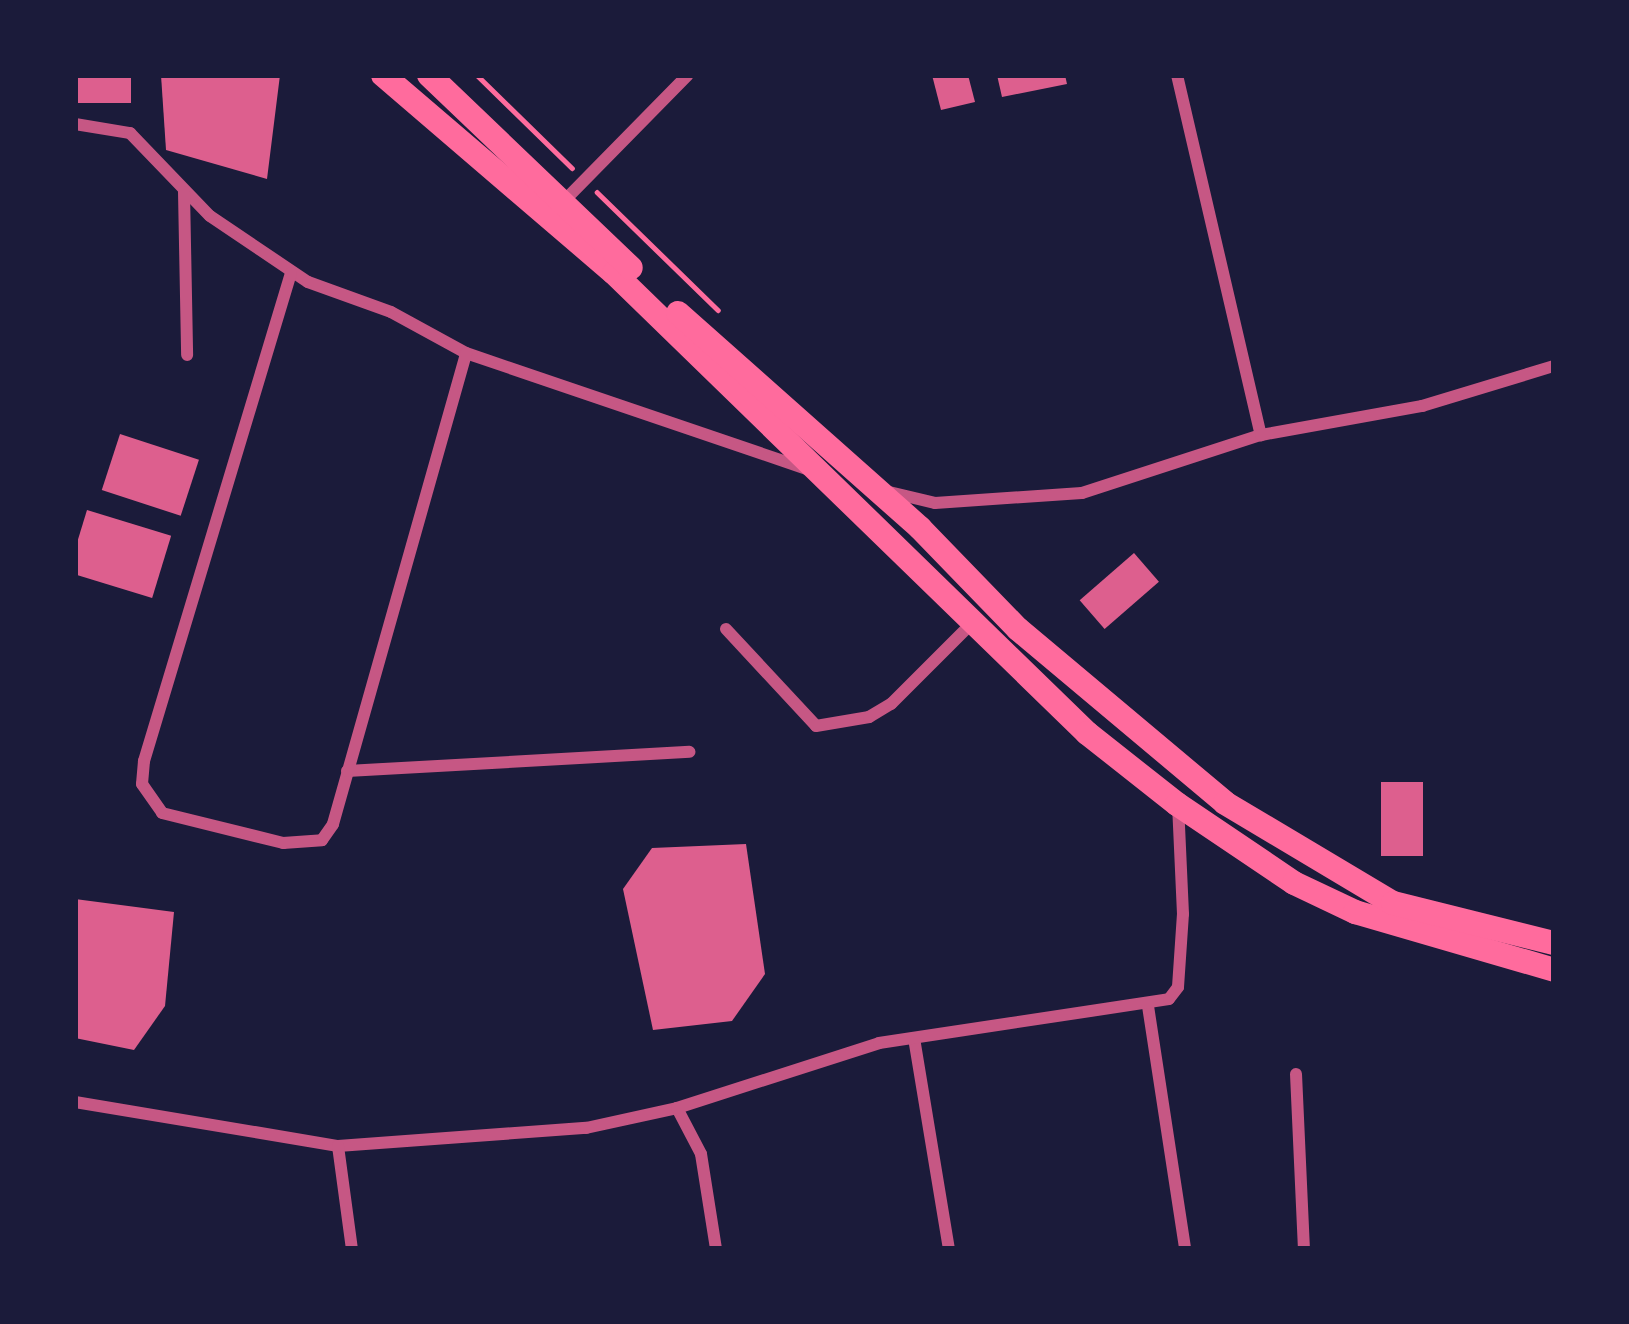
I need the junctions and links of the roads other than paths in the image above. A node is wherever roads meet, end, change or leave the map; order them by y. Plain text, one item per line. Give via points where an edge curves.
1 (383, 75) edge
2 (429, 75) edge
3 (688, 75) edge
4 (1178, 75) edge
5 (75, 124) edge
6 (184, 192) junction
7 (562, 203) junction
8 (292, 274) junction
9 (466, 352) junction
10 (187, 355) dead end
11 (1554, 366) edge
12 (1261, 435) junction
13 (823, 474) junction
14 (877, 489) junction
15 (974, 622) junction
16 (726, 629) dead end
17 (689, 752) dead end
18 (346, 771) junction
19 (1178, 804) junction
20 (1554, 943) edge
21 (1554, 970) edge
22 (1148, 1006) junction
23 (914, 1038) junction
24 (1296, 1074) dead end
25 (75, 1102) edge
26 (677, 1108) junction
27 (338, 1146) junction
28 (352, 1249) edge
29 (716, 1249) edge
30 (949, 1249) edge
31 (1185, 1249) edge
32 (1304, 1249) edge

1 - 13 main road via 614,273
2 - 7 main road
3 - 7 street
4 - 12 street
5 - 6 street via 130,133
6 - 8 street
6 - 10 street
7 - 14 main road
8 - 9 street
8 - 18 street via 142,784 162,813 304,844 334,824
9 - 13 street
9 - 18 street
11 - 12 street via 1422,406
12 - 14 street via 1082,493 934,503
13 - 14 street
13 - 15 main road
14 - 20 main road via 1018,629 1225,803 1394,903
15 - 16 street via 891,704 869,717 816,726
15 - 19 main road via 1088,734
17 - 18 street
19 - 21 main road via 1294,883 1354,912
19 - 22 street via 1180,967 1169,999
22 - 23 street
22 - 31 street
23 - 26 street
23 - 30 street
24 - 32 street
25 - 27 street
26 - 27 street via 586,1127
26 - 29 street via 701,1154
27 - 28 street

